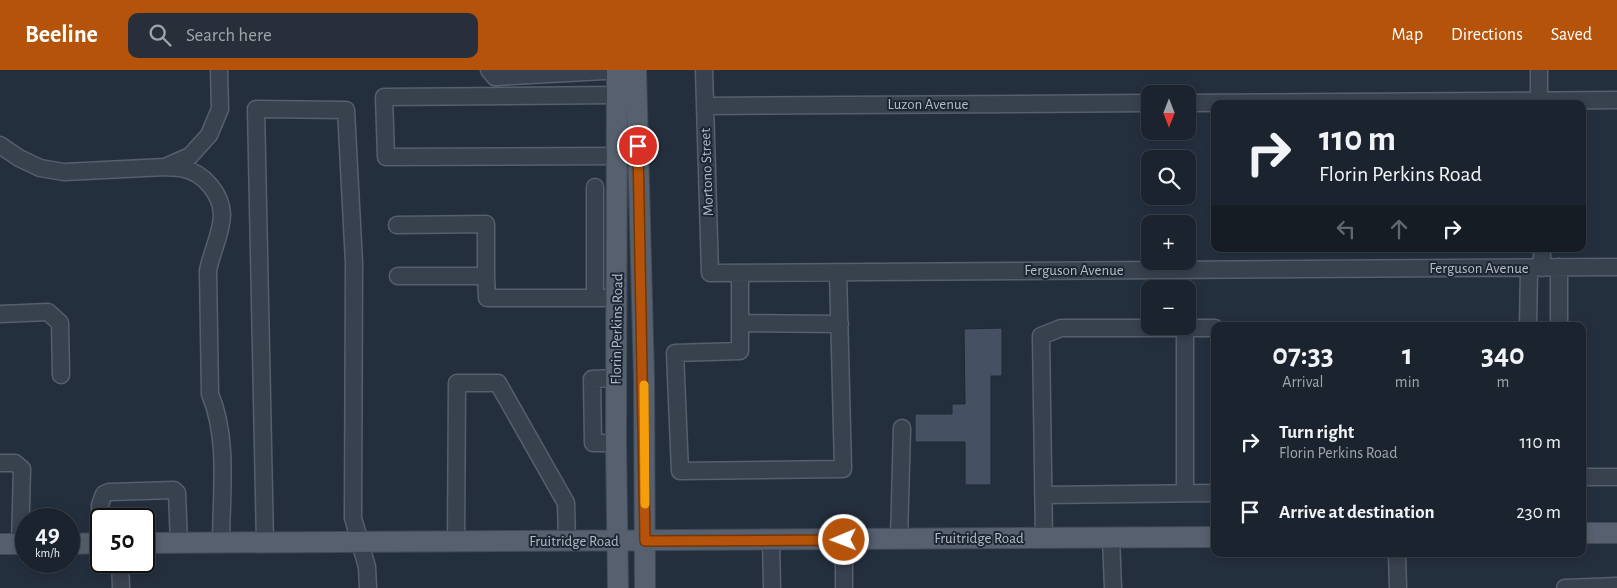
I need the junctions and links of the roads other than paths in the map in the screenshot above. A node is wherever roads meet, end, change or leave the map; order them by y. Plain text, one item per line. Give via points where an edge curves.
1 (219, 70) edge
2 (489, 70) edge
3 (617, 70) edge
4 (623, 70) edge
5 (636, 70) edge
6 (704, 70) edge
7 (1539, 70) edge
8 (618, 95) junction
9 (1539, 100) edge
10 (1617, 100) edge
11 (1586, 101) edge
12 (1141, 103) edge
13 (1196, 103) edge
14 (1211, 103) edge
15 (705, 106) junction
16 (0, 145) edge
17 (618, 156) junction
18 (165, 167) junction
19 (595, 187) dead end
20 (397, 225) dead end
21 (1541, 252) edge
22 (1559, 267) junction
23 (1617, 267) edge
24 (1536, 268) junction
25 (838, 272) junction
26 (710, 273) joint
27 (740, 273) junction
28 (398, 276) dead end
29 (486, 276) junction
30 (595, 298) junction
31 (618, 298) junction
32 (0, 314) edge
33 (1528, 322) edge
34 (1559, 322) edge
35 (740, 323) junction
36 (840, 324) junction
37 (1141, 328) edge
38 (1196, 328) edge
39 (1211, 328) edge
40 (1185, 335) edge
41 (62, 375) dead end
42 (902, 428) dead end
43 (0, 463) edge
44 (1586, 477) edge
45 (1617, 477) edge
46 (1211, 492) edge
47 (1185, 493) junction
48 (1043, 495) junction
49 (23, 508) edge
50 (100, 508) edge
51 (1586, 533) edge
52 (1617, 533) edge
53 (1211, 537) edge
54 (1044, 538) junction
55 (1111, 538) junction
56 (899, 539) junction
57 (771, 540) junction
58 (844, 540) junction
59 (567, 541) junction
60 (617, 541) junction
61 (645, 541) junction
62 (359, 542) junction
63 (456, 542) junction
64 (155, 543) edge
65 (179, 543) junction
66 (221, 543) junction
67 (264, 543) junction
68 (0, 544) edge
69 (15, 544) edge
70 (1397, 557) edge
71 (120, 573) edge
72 (1617, 586) edge
73 (121, 588) edge
74 (358, 588) edge
75 (368, 588) edge
76 (618, 588) edge
77 (645, 588) edge
78 (772, 588) edge
79 (844, 588) edge
80 (1113, 588) edge
81 (1398, 588) edge
82 (1565, 588) edge

1 - 18 street via 220,109 209,135 190,156
2 - 3 street via 495,77
3 - 4 street
3 - 8 main road, Florin Perkins Road
5 - 61 main road, Florin Perkins Road
6 - 15 street, Mortono Street
7 - 9 street
8 - 17 main road, Florin Perkins Road
8 - 17 street via 384,97 386,158
10 - 11 street
12 - 15 street, Luzon Avenue
13 - 14 street
15 - 26 street, Mortono Street
16 - 18 street via 40,168 64,172
17 - 31 main road, Florin Perkins Road
18 - 66 street via 185,169 203,178 216,194 222,214 208,271 210,394 216,410 221,456
19 - 30 street
20 - 29 street via 486,224
21 - 24 street
22 - 23 street, Ferguson Avenue
22 - 24 street, Ferguson Avenue
22 - 34 street
24 - 25 street, Ferguson Avenue
24 - 33 street
25 - 27 street, Ferguson Avenue
25 - 36 street
26 - 27 street, Ferguson Avenue
27 - 35 street
28 - 29 street
29 - 30 street via 487,298
30 - 31 street
31 - 60 main road, Florin Perkins Road
32 - 41 street via 48,312 60,323
35 - 36 street
35 - 36 street via 740,351 676,353 680,471 843,469
37 - 48 street via 1061,328 1041,336
38 - 39 street
40 - 47 street
42 - 56 street
43 - 49 street via 15,463 22,469
44 - 45 street
46 - 47 street
47 - 48 street
48 - 54 street
50 - 65 street via 104,494 109,492 174,490 177,493
51 - 52 main road
53 - 55 main road, Fruitridge Road
54 - 55 main road, Fruitridge Road
54 - 56 main road, Fruitridge Road
55 - 80 street
56 - 58 main road, Fruitridge Road
57 - 58 main road, Fruitridge Road
57 - 61 main road, Fruitridge Road
57 - 78 street
58 - 79 street
59 - 60 main road, Fruitridge Road
59 - 63 main road, Fruitridge Road
59 - 63 street via 566,503 498,383 457,382
60 - 61 main road, Fruitridge Road
60 - 76 main road, Florin Perkins Road
61 - 77 main road, Florin Perkins Road
62 - 63 main road, Fruitridge Road
62 - 67 main road, Fruitridge Road
62 - 67 street via 353,518 354,264 346,110 256,109
62 - 74 street
62 - 75 street via 367,567
64 - 65 main road, Fruitridge Road
65 - 66 main road, Fruitridge Road
66 - 67 main road, Fruitridge Road
68 - 69 main road
70 - 81 street
71 - 73 street
72 - 82 street

